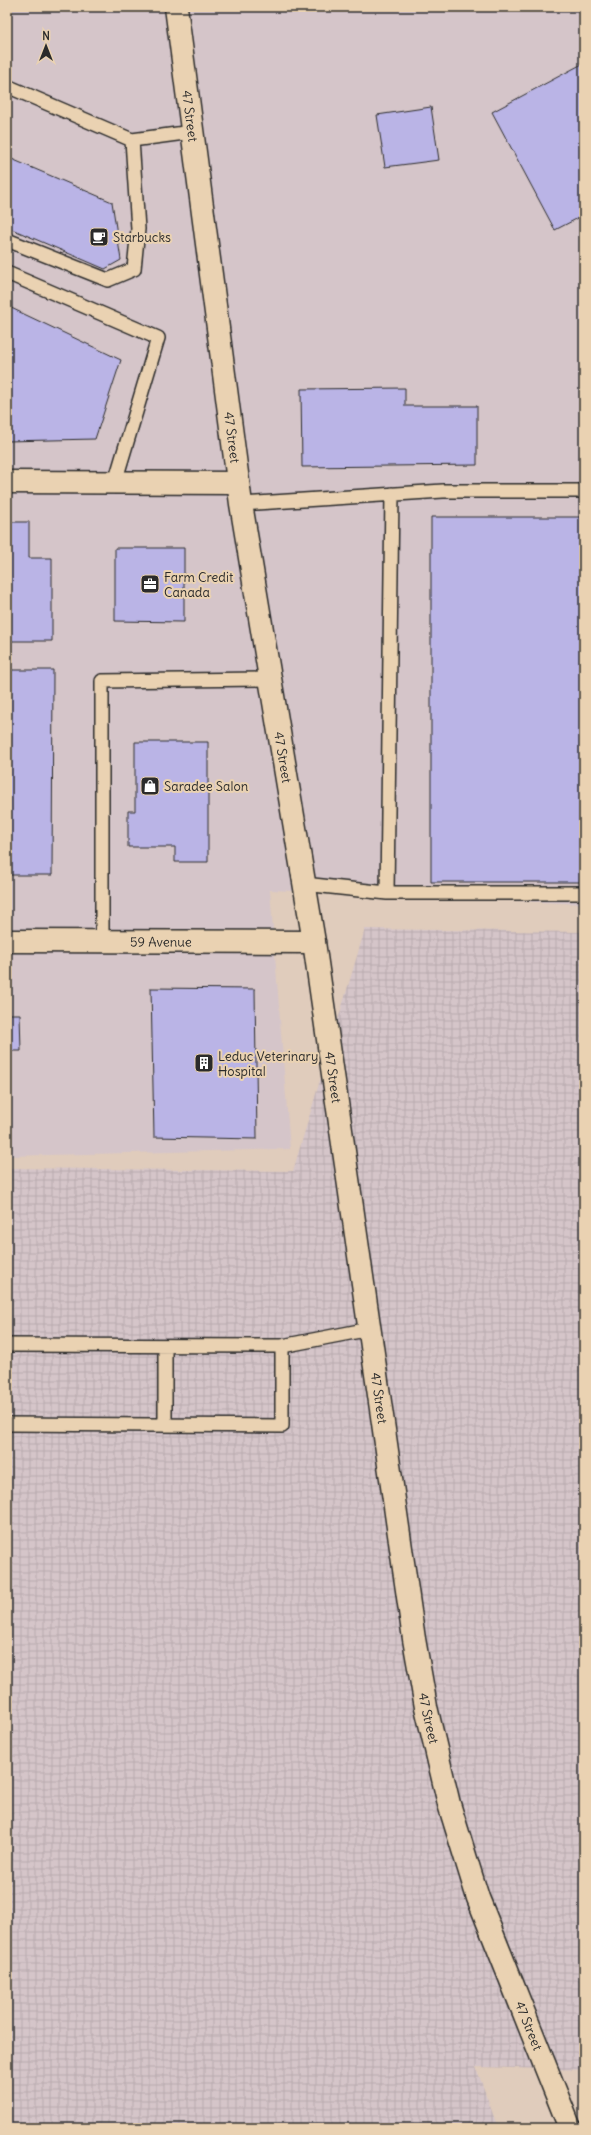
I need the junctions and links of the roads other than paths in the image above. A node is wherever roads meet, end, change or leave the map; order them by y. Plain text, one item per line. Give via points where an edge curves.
1 (176, 7) edge
2 (8, 88) edge
3 (192, 132) junction
4 (132, 140) junction
5 (7, 240) edge
6 (7, 273) edge
7 (7, 482) edge
8 (115, 482) junction
9 (584, 491) edge
10 (239, 493) junction
11 (392, 494) junction
12 (270, 679) junction
13 (304, 884) junction
14 (387, 893) junction
15 (584, 893) edge
16 (7, 940) edge
17 (102, 940) junction
18 (314, 942) junction
19 (370, 1329) junction
20 (7, 1345) edge
21 (165, 1346) junction
22 (282, 1346) junction
23 (7, 1424) edge
24 (165, 1425) junction
25 (570, 2128) edge

1 - 3 street, 47 Street
2 - 4 lane
3 - 4 lane
3 - 10 street, 47 Street
4 - 5 lane via 138,229 134,269 108,280
6 - 8 lane via 158,338
7 - 8 street
8 - 10 street
9 - 11 lane via 443,490
10 - 11 lane
10 - 12 street, 47 Street
11 - 14 lane
12 - 13 street, 47 Street
12 - 17 lane via 102,681
13 - 14 lane
13 - 18 street, 47 Street
14 - 15 lane
16 - 17 street, 59 Avenue
17 - 18 street, 59 Avenue
18 - 19 street, 47 Street
19 - 22 lane
19 - 25 street, 47 Street via 414,1639 426,1707 449,1804 478,1898
20 - 21 lane
21 - 22 lane
21 - 24 lane
22 - 24 lane via 282,1426
23 - 24 lane

